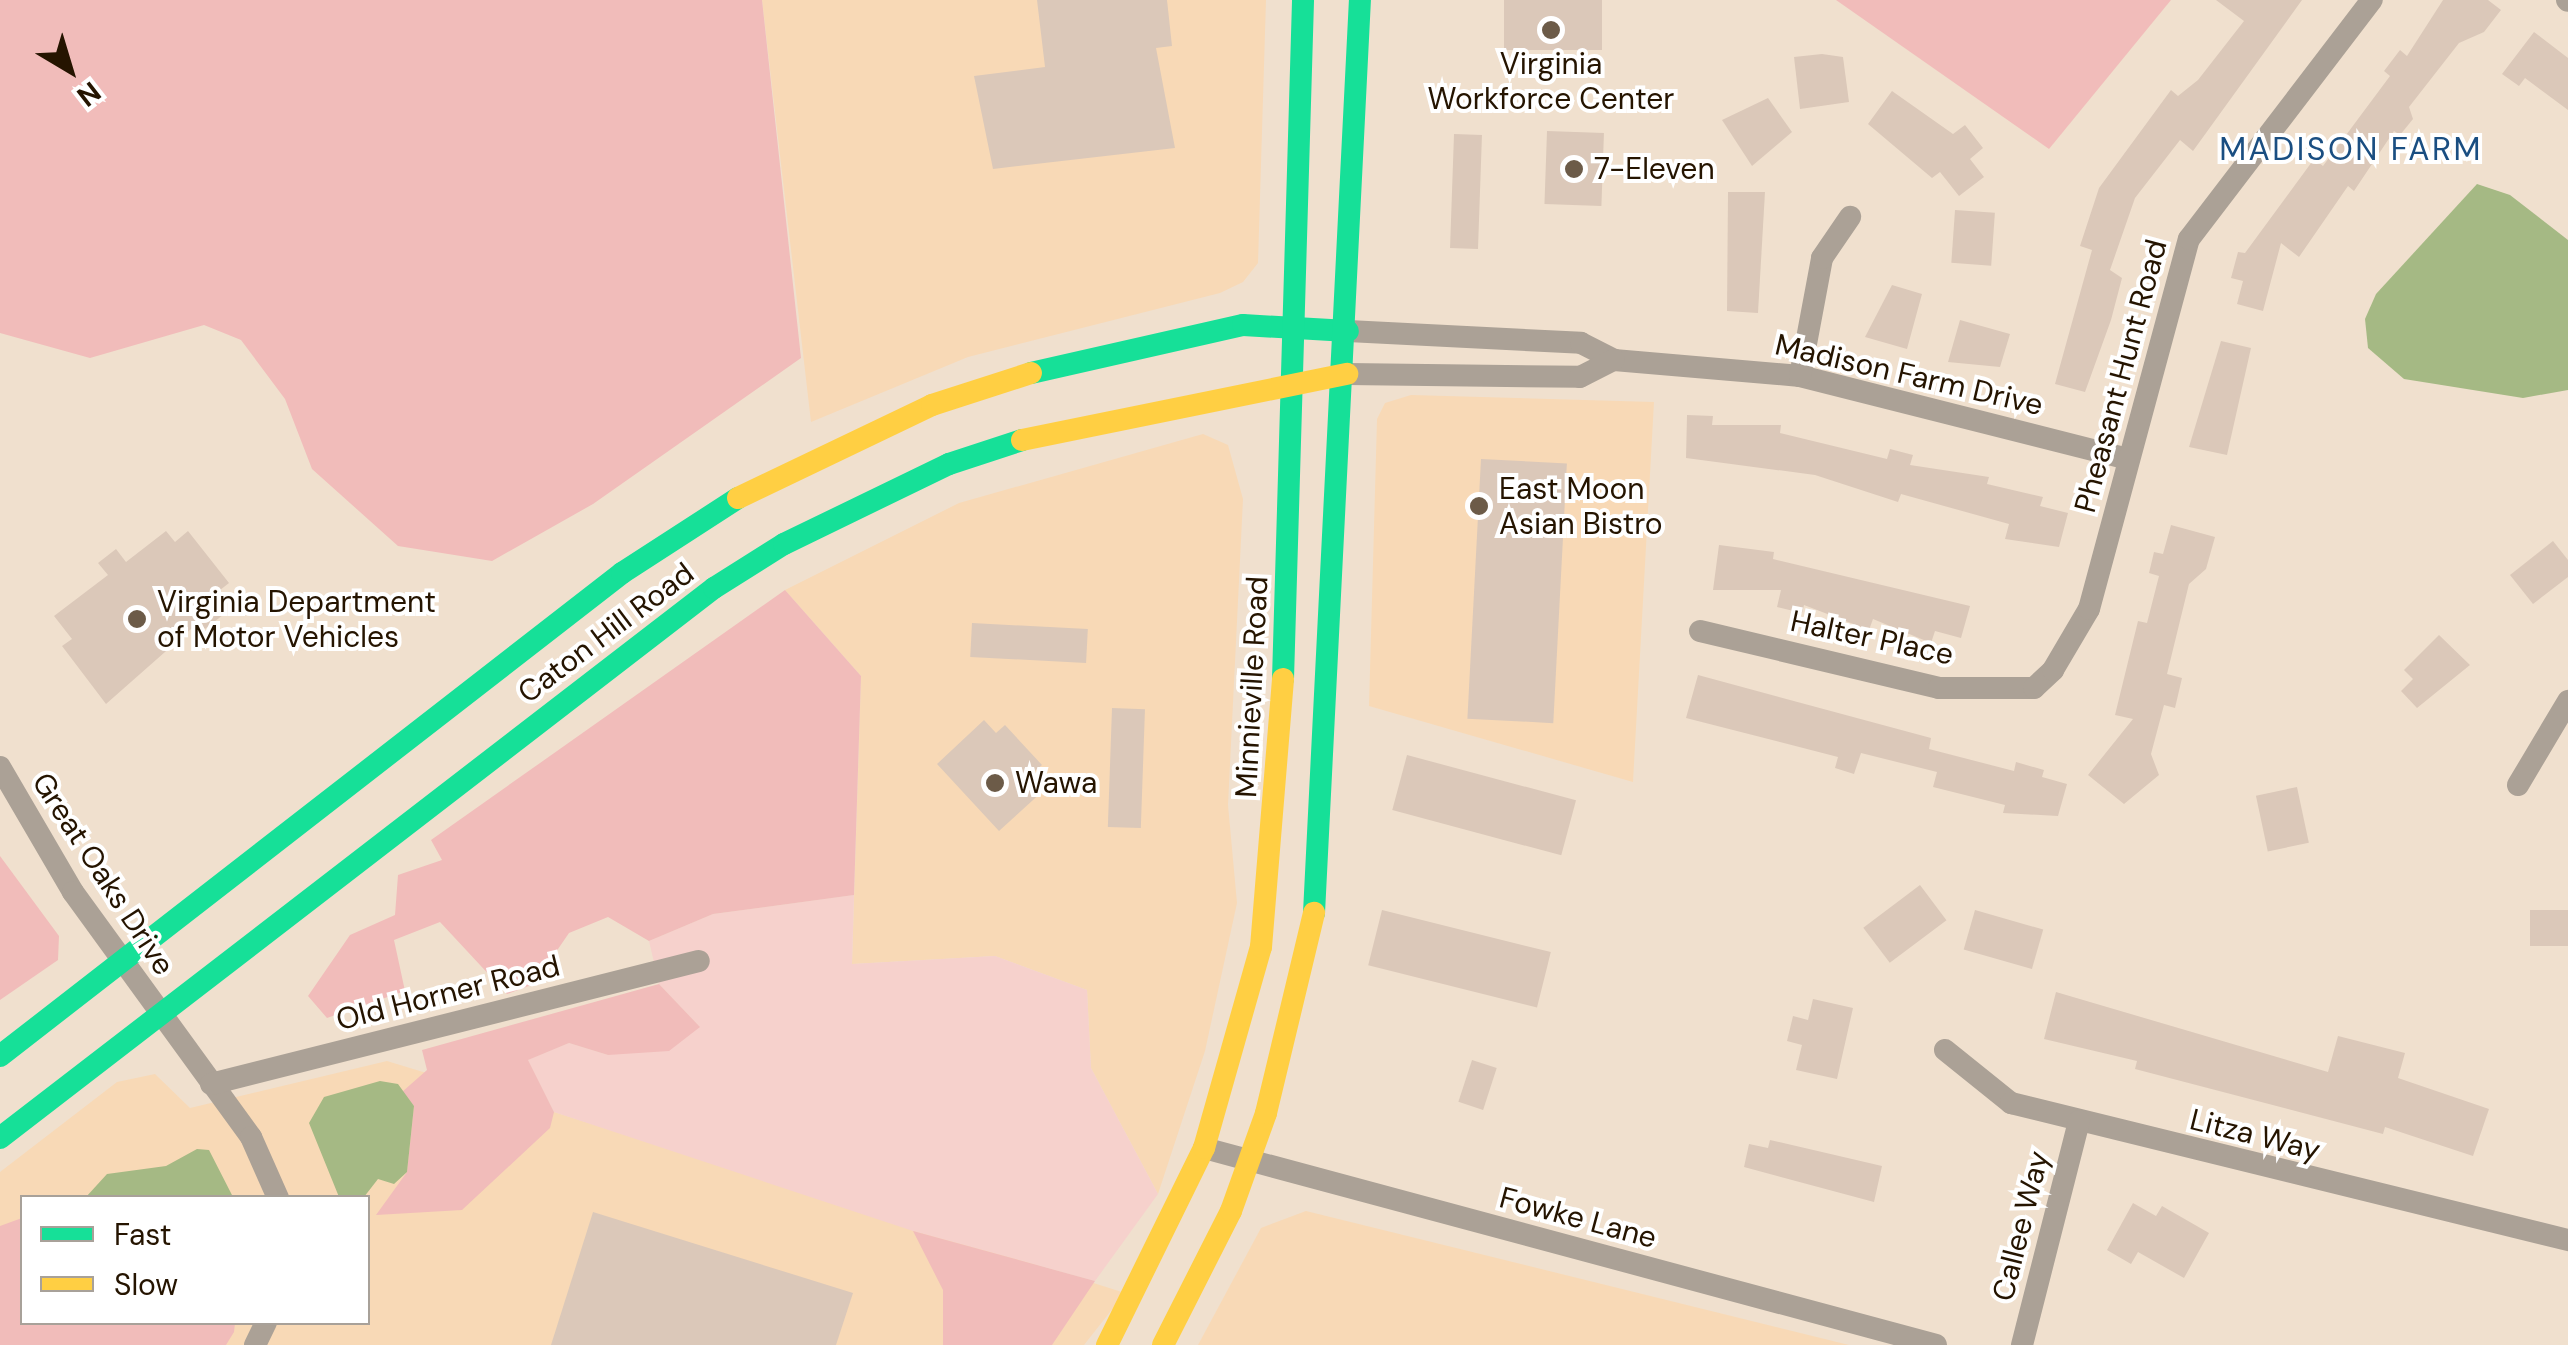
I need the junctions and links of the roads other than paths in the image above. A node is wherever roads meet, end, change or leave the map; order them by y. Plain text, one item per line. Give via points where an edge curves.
1 (1303, 0) edge
2 (1360, 0) edge
3 (2372, 0) edge
4 (1850, 217) dead end
5 (1296, 327) junction
6 (1348, 331) junction
7 (1614, 360) junction
8 (1347, 374) junction
9 (1800, 376) junction
10 (1294, 380) junction
11 (2128, 460) junction
12 (1700, 630) dead end
13 (2034, 688) joint
14 (2568, 700) edge
15 (0, 768) edge
16 (2518, 785) dead end
17 (126, 960) junction
18 (699, 961) dead end
19 (156, 1014) junction
20 (1945, 1050) dead end
21 (0, 1056) edge
22 (211, 1084) junction
23 (2079, 1122) junction
24 (0, 1138) edge
25 (1204, 1148) junction
26 (1250, 1160) junction
27 (277, 1195) edge
28 (2568, 1240) edge
29 (1107, 1345) edge
30 (1163, 1345) edge
31 (1936, 1345) edge
32 (2022, 1345) edge

1 - 5 main road, Minnieville Road
2 - 6 main road
3 - 11 street, Pheasant Hunt Road via 2188,238
4 - 9 street via 1815,280
5 - 6 main road, Caton Hill Road
5 - 10 main road, Minnieville Road
5 - 17 main road, Caton Hill Road via 1242,325 1046,368 932,405 763,482 622,574
6 - 7 street, Madison Farm Drive via 1581,344
6 - 8 main road
7 - 8 street, Madison Farm Drive via 1580,377
7 - 9 street, Madison Farm Drive
8 - 10 main road, Caton Hill Road
8 - 26 main road via 1313,926 1294,1021
9 - 11 street, Madison Farm Drive
10 - 19 main road, Caton Hill Road via 1154,405 992,448 784,544 714,588
10 - 25 main road, Minnieville Road via 1273,854 1249,1008
11 - 13 street, Pheasant Hunt Road via 2088,609 2074,641
12 - 13 street, Halter Place via 1923,685
14 - 16 street
15 - 17 street, Great Oaks Drive via 73,892
17 - 19 street, Great Oaks Drive
17 - 21 main road, Caton Hill Road
18 - 22 street, Old Horner Road
19 - 22 street, Great Oaks Drive
19 - 24 main road, Caton Hill Road
20 - 23 street, Litza Way via 2011,1103
22 - 27 street, Great Oaks Drive via 251,1138
23 - 28 street, Litza Way
23 - 32 street, Callee Way
25 - 26 street, Fowke Lane
25 - 29 main road, Minnieville Road
26 - 30 main road
26 - 31 street, Fowke Lane

